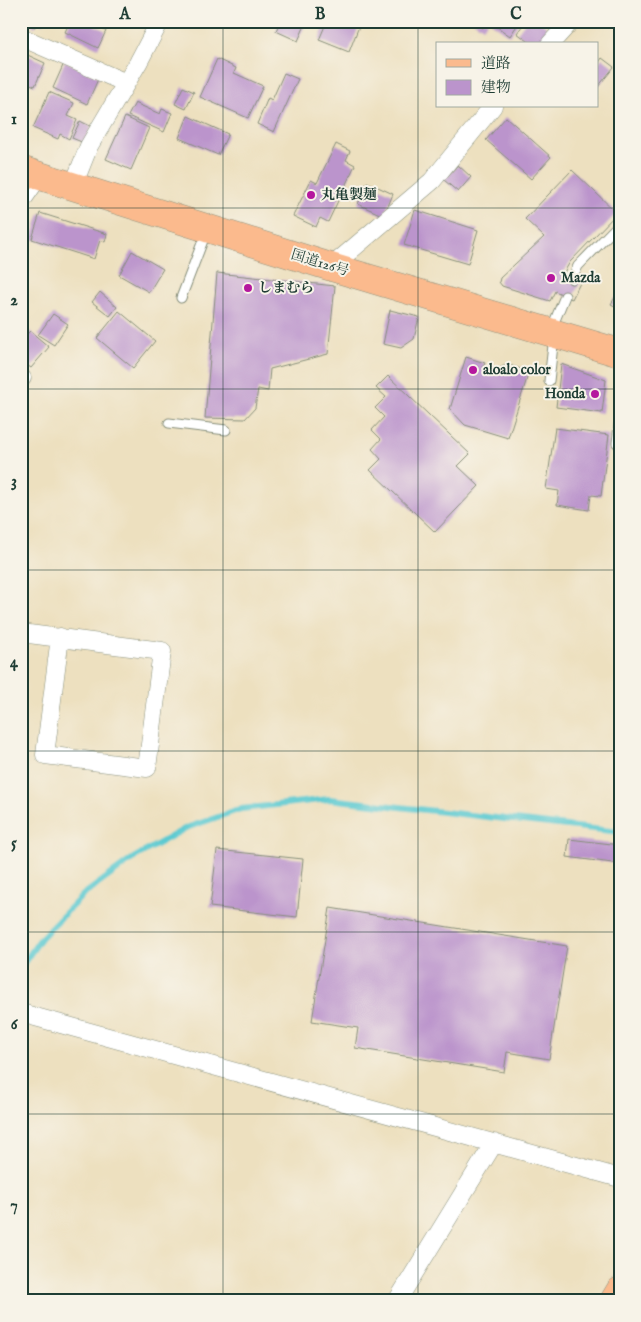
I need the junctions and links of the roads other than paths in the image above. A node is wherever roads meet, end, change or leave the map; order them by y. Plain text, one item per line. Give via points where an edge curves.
1 (160, 21) edge
2 (571, 21) edge
3 (21, 37) edge
4 (552, 42) edge
5 (126, 83) junction
6 (491, 108) edge
7 (30, 173) edge
8 (73, 186) junction
9 (21, 202) edge
10 (620, 222) edge
11 (208, 228) junction
12 (331, 266) junction
13 (572, 279) dead end
14 (565, 296) dead end
15 (181, 298) dead end
16 (552, 333) junction
17 (620, 353) edge
18 (549, 381) dead end
19 (620, 418) edge
20 (169, 423) dead end
21 (226, 430) dead end
22 (617, 443) dead end
23 (21, 633) edge
24 (60, 638) junction
25 (21, 1013) edge
26 (494, 1143) junction
27 (620, 1178) edge
28 (620, 1291) edge
29 (397, 1301) edge
30 (614, 1301) edge

1 - 5 street
2 - 4 street
3 - 5 street
5 - 8 street via 89,146
6 - 12 street via 432,181
7 - 8 main road, 国道126号
7 - 9 street
8 - 11 main road, 国道126号
10 - 13 lane via 578,266
11 - 12 main road, 国道126号
11 - 15 lane
12 - 16 main road, 国道126号
14 - 16 lane
16 - 17 main road, 国道126号
16 - 18 lane
19 - 22 lane
20 - 21 lane
23 - 24 street
24 - 24 street via 162,651 147,768 45,755
25 - 26 street
26 - 27 street
26 - 29 street
28 - 30 main road

